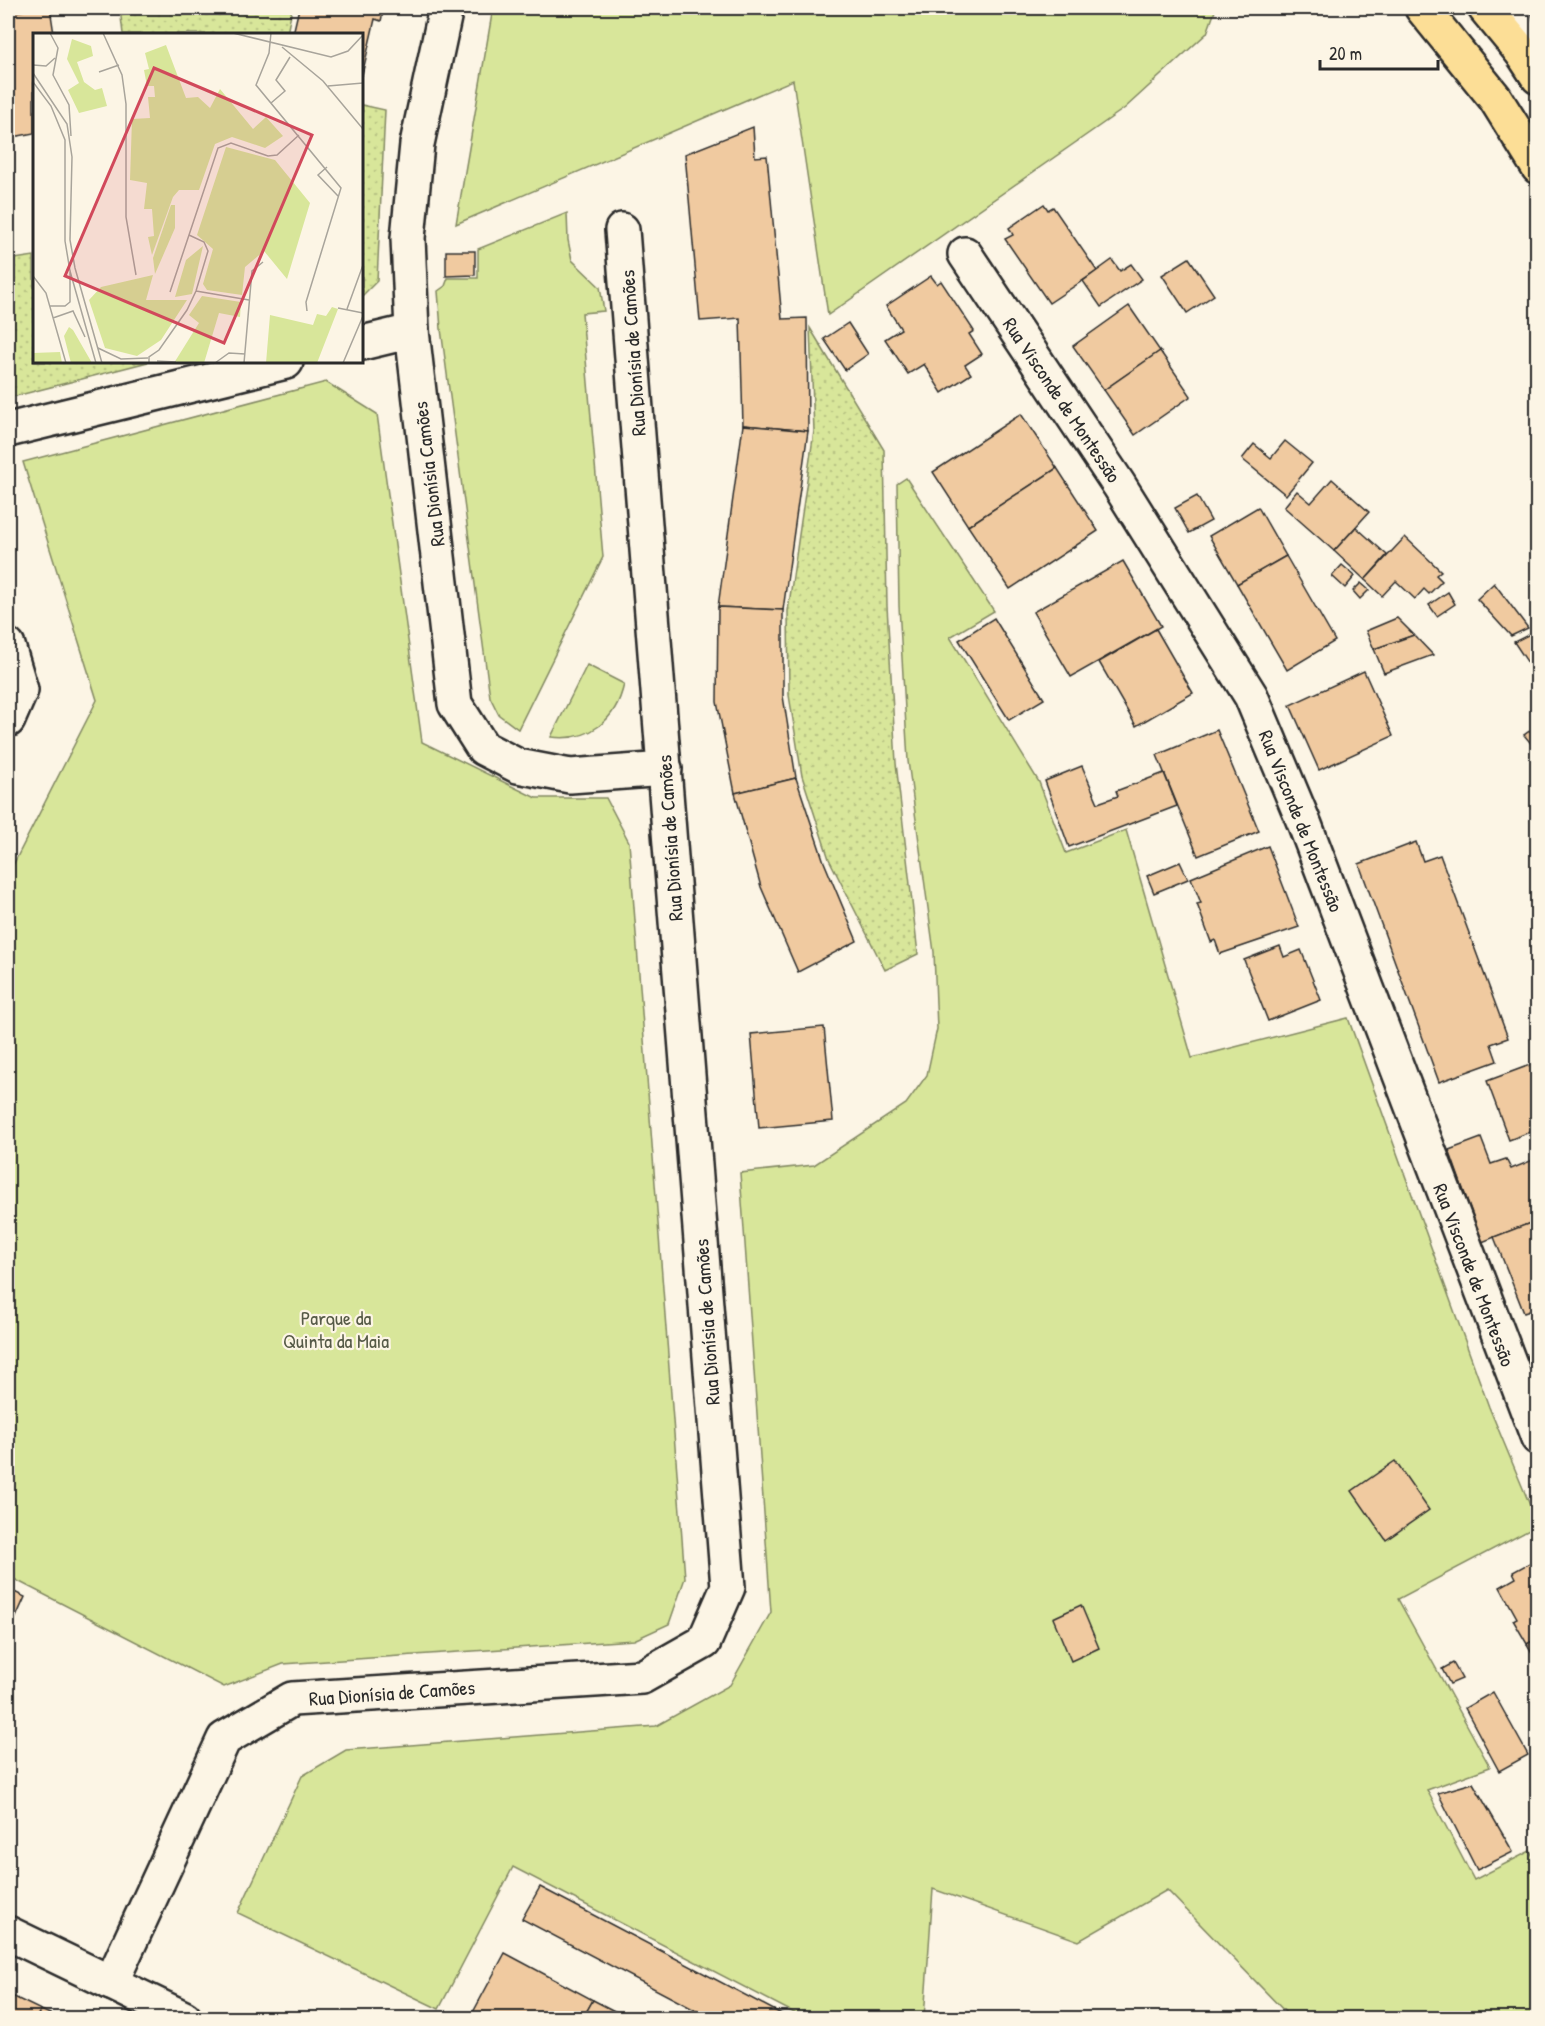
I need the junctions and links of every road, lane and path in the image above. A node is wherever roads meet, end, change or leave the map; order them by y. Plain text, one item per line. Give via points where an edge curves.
1 (446, 8) edge
2 (1422, 8) edge
3 (1485, 8) edge
4 (1513, 8) edge
5 (1530, 66) edge
6 (1538, 167) edge
7 (622, 230) dead end
8 (965, 254) dead end
9 (412, 331) junction
10 (363, 343) edge
11 (282, 363) edge
12 (8, 430) edge
13 (8, 646) edge
14 (8, 720) edge
15 (665, 769) junction
16 (1538, 1438) edge
17 (8, 1933) edge
18 (111, 1983) junction
19 (184, 2019) edge

1 - 9 street, Rua Dionísia Camões via 417,144 408,238
2 - 6 main road via 1495,98
3 - 5 main road
4 - 5 street
7 - 15 street, Rua Dionísia de Camões
8 - 16 street, Rua Visconde de Montessão via 1119,485 1251,696 1305,825
9 - 10 street
9 - 15 street, Rua Dionísia Camões via 455,704 483,748 518,766 570,776
11 - 12 street
13 - 14 street via 21,690
15 - 18 street, Rua Dionísia de Camões via 728,1587 704,1642 642,1677 292,1699 224,1738
17 - 18 street
18 - 19 street

